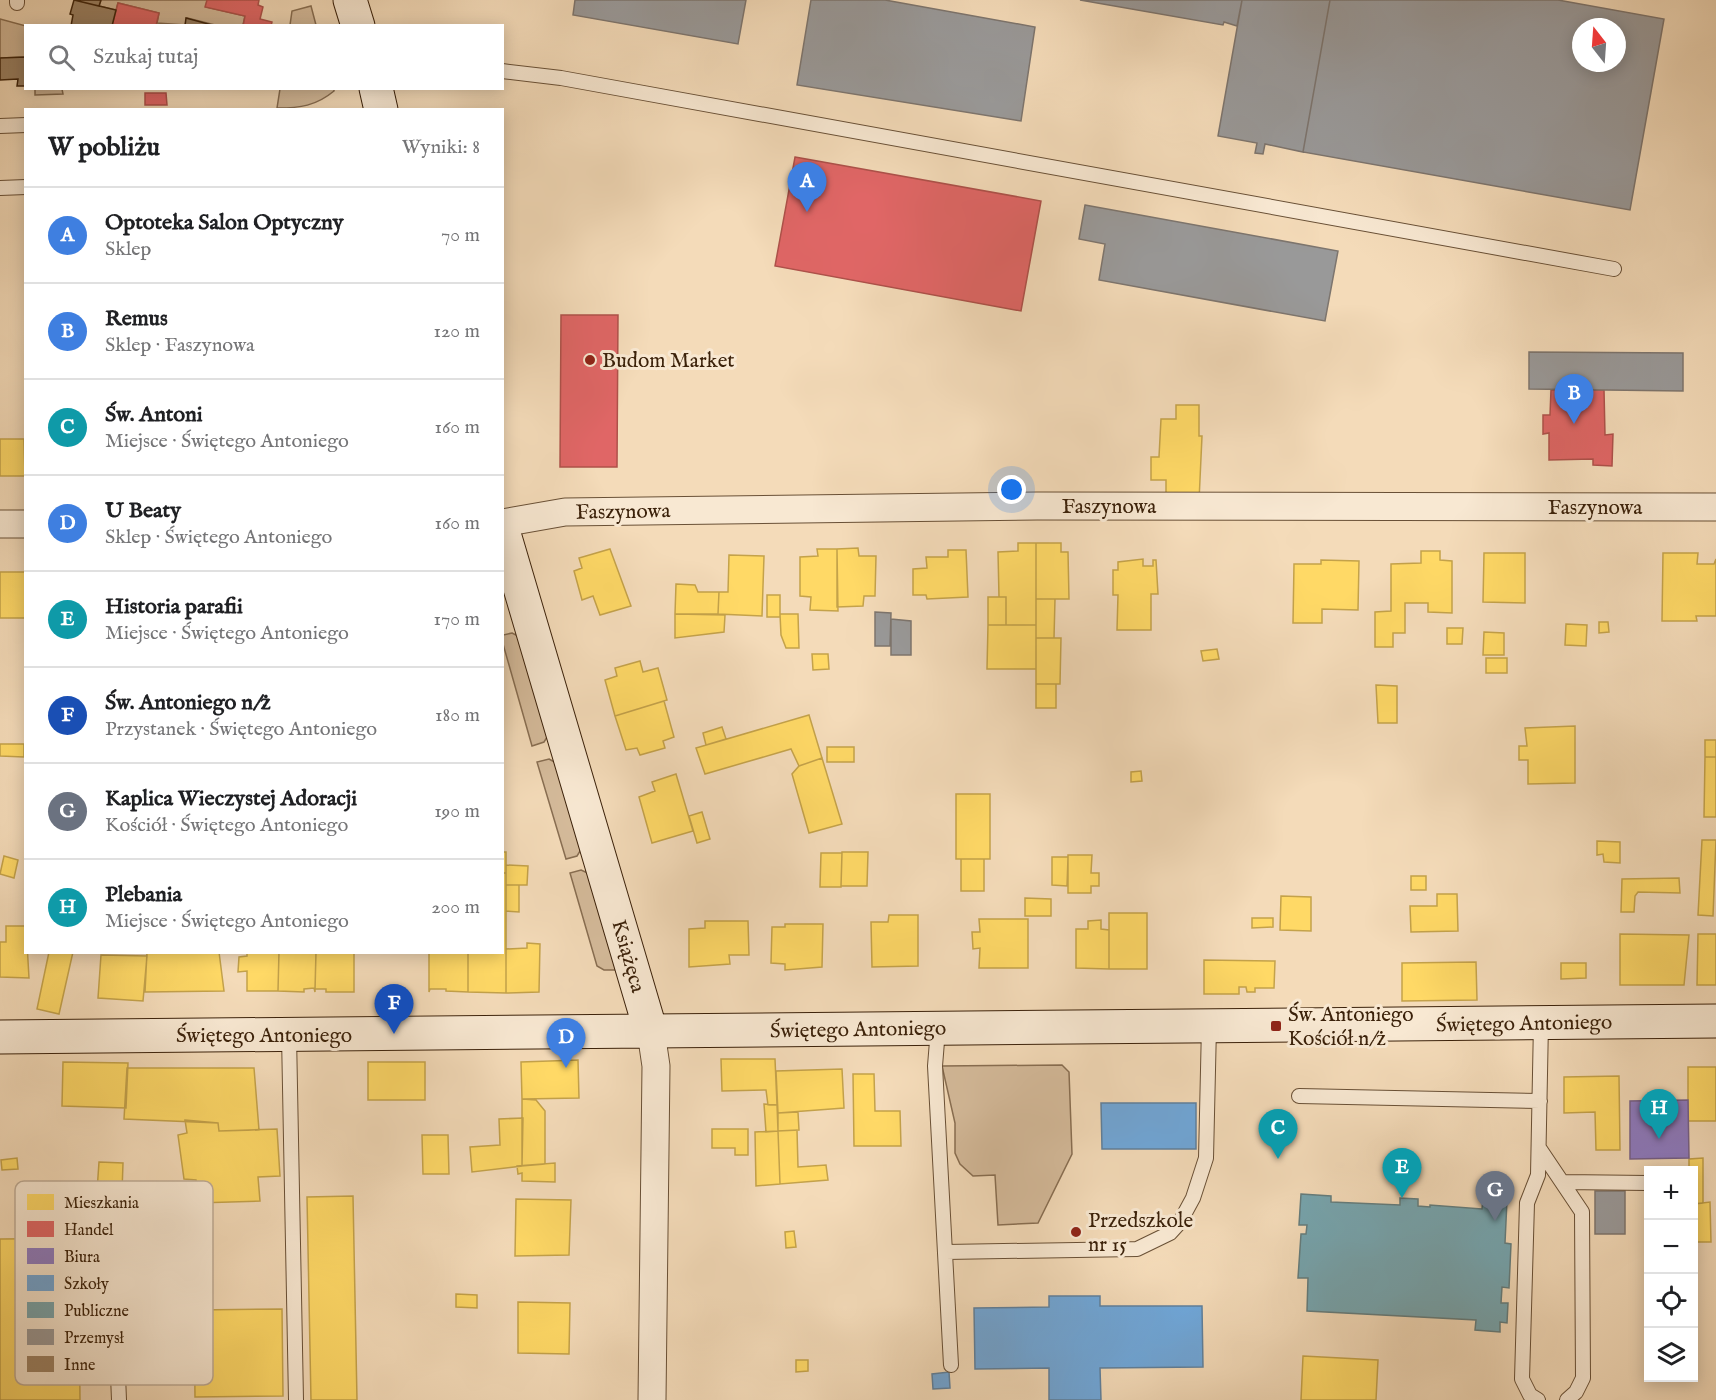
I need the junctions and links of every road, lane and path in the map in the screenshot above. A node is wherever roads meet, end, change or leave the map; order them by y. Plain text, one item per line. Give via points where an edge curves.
1 (350, 0) edge
2 (357, 24) edge
3 (504, 71) edge
4 (376, 90) edge
5 (381, 108) edge
6 (24, 125) edge
7 (0, 126) edge
8 (24, 187) edge
9 (0, 188) edge
10 (1614, 269) dead end
11 (1716, 507) edge
12 (0, 524) edge
13 (24, 524) edge
14 (504, 525) edge
15 (504, 532) edge
16 (1716, 1021) edge
17 (1541, 1023) junction
18 (1209, 1026) junction
19 (938, 1029) junction
20 (639, 1032) junction
21 (289, 1035) junction
22 (0, 1037) edge
23 (1299, 1096) dead end
24 (1540, 1101) junction
25 (1539, 1148) junction
26 (1563, 1182) junction
27 (1644, 1183) edge
28 (946, 1252) junction
29 (951, 1365) dead end
30 (118, 1385) edge
31 (119, 1400) edge
32 (296, 1400) edge
33 (652, 1400) edge
34 (1539, 1400) edge
35 (1567, 1400) edge

1 - 2 street
3 - 10 lane via 561,78
4 - 5 street
6 - 7 lane
8 - 9 lane
11 - 14 street, Faszynowa via 1037,506 566,512
12 - 13 street
15 - 20 street, Książęca
16 - 17 street, Świętego Antoniego
17 - 18 street, Świętego Antoniego
17 - 24 lane
18 - 19 street, Świętego Antoniego
18 - 28 lane via 1206,1158 1193,1198 1170,1233 1137,1249
19 - 20 street, Świętego Antoniego
19 - 28 lane via 935,1066
20 - 21 street, Świętego Antoniego
20 - 33 street, Książęca via 656,1066
21 - 22 street, Świętego Antoniego
21 - 32 lane
23 - 24 lane
24 - 25 lane
25 - 26 lane
25 - 34 lane via 1538,1175 1527,1203 1522,1379 1530,1395
26 - 27 lane
26 - 35 lane via 1582,1212 1583,1378
28 - 29 lane
30 - 31 lane

